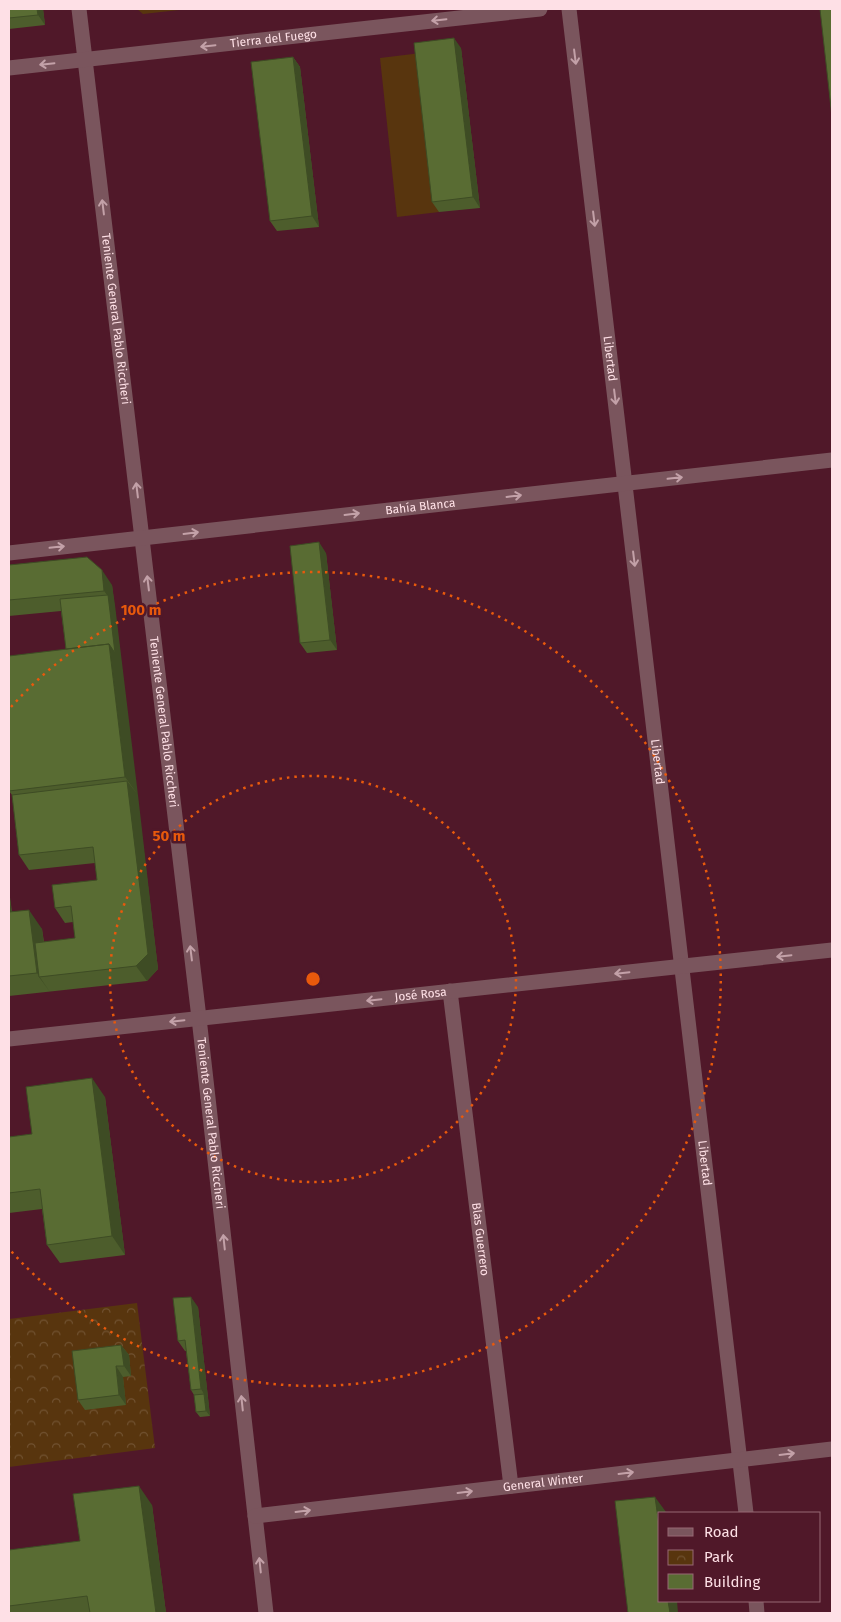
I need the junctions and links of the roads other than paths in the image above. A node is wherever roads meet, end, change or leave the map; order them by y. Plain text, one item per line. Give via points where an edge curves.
1 (80, 9) edge
2 (540, 9) edge
3 (569, 9) edge
4 (86, 60) junction
5 (9, 68) edge
6 (832, 460) edge
7 (625, 483) junction
8 (142, 538) junction
9 (9, 553) edge
10 (832, 950) edge
11 (682, 967) junction
12 (450, 992) junction
13 (199, 1018) junction
14 (9, 1039) edge
15 (832, 1449) edge
16 (739, 1460) junction
17 (510, 1486) junction
18 (746, 1512) edge
19 (255, 1516) junction
20 (266, 1613) edge

1 - 4 street, Teniente General Pablo Riccheri
2 -> 4 street, Tierra del Fuego
3 -> 7 street, Libertad
4 -> 5 street, Tierra del Fuego
8 -> 4 street, Teniente General Pablo Riccheri
7 -> 6 street, Bahía Blanca
8 -> 7 street, Bahía Blanca
7 -> 11 street, Libertad
9 -> 8 street, Bahía Blanca
13 -> 8 street, Teniente General Pablo Riccheri
10 -> 11 street, José Rosa
11 -> 12 street, José Rosa
11 - 16 street, Libertad
12 -> 13 street, José Rosa
12 - 17 street, Blas Guerrero
13 -> 14 street, José Rosa
19 -> 13 street, Teniente General Pablo Riccheri
16 -> 15 street, General Winter
17 -> 16 street, General Winter
16 - 18 street, Libertad
19 -> 17 street, General Winter
20 -> 19 street, Teniente General Pablo Riccheri

